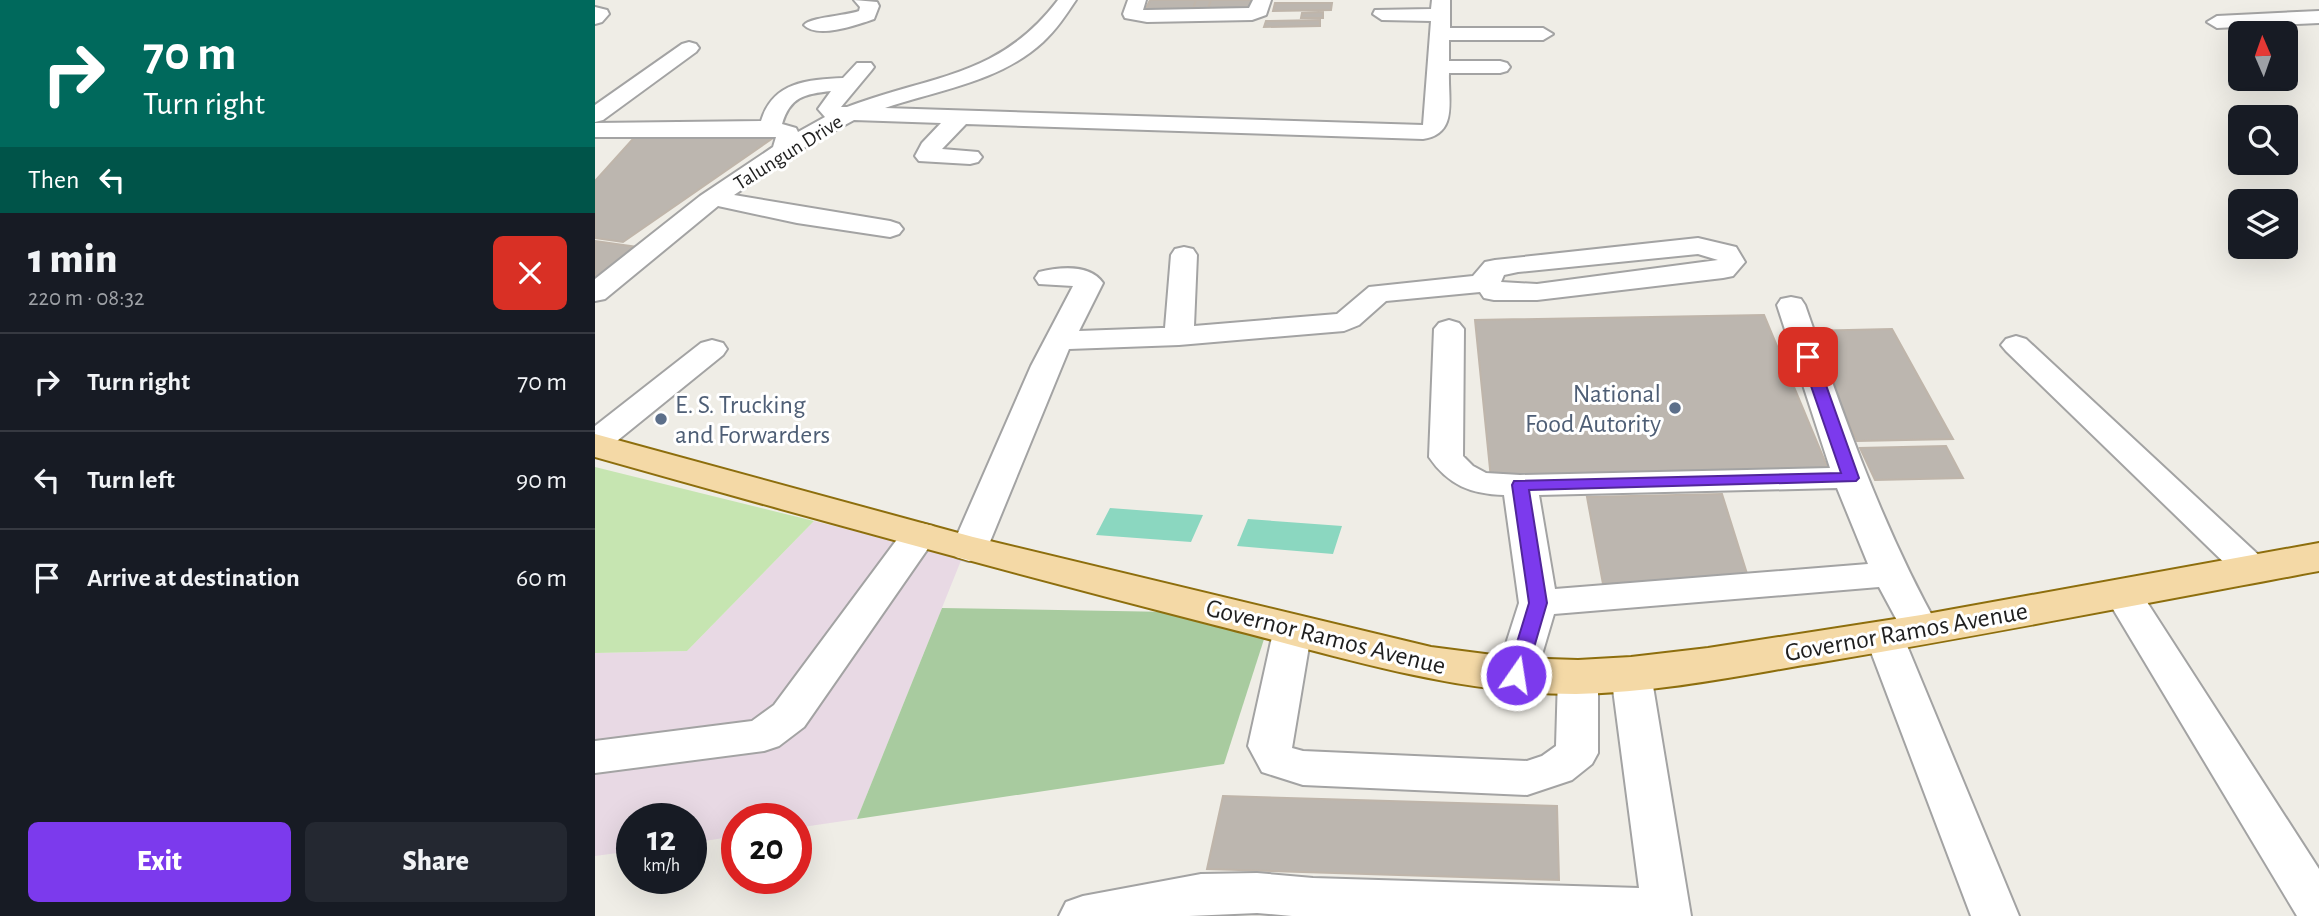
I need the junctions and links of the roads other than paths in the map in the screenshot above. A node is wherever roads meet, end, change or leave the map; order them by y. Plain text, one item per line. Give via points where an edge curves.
1 (863, 0) edge
2 (1067, 0) edge
3 (1137, 0) edge
4 (1262, 0) edge
5 (1382, 14) dead end
6 (1439, 16) edge
7 (2319, 17) edge
8 (2217, 22) dead end
9 (814, 25) dead end
10 (1543, 34) dead end
11 (688, 48) dead end
12 (1500, 66) dead end
13 (864, 67) dead end
14 (1437, 67) junction
15 (849, 84) junction
16 (595, 115) edge
17 (846, 115) junction
18 (958, 118) junction
19 (770, 128) junction
20 (595, 130) edge
21 (783, 152) junction
22 (970, 157) dead end
23 (714, 198) junction
24 (890, 229) dead end
25 (1184, 255) dead end
26 (1049, 278) dead end
27 (1487, 283) junction
28 (595, 293) edge
29 (1791, 305) dead end
30 (1449, 328) dead end
31 (1179, 336) junction
32 (1058, 341) junction
33 (2016, 345) dead end
34 (712, 349) dead end
35 (595, 444) edge
36 (1850, 478) junction
37 (1520, 485) junction
38 (920, 534) junction
39 (969, 549) junction
40 (2319, 557) edge
41 (2251, 568) junction
42 (1888, 573) junction
43 (2123, 594) junction
44 (1538, 603) junction
45 (1293, 628) junction
46 (1902, 633) junction
47 (1631, 674) junction
48 (1516, 675) junction
49 (1578, 677) junction
50 (595, 757) edge
51 (1312, 907) edge
52 (2319, 910) edge
53 (1666, 913) edge
54 (1083, 916) edge
55 (1995, 916) edge

1 - 9 street via 870,6 867,15
2 - 17 street, Talungun Drive via 1030,44 1005,59
3 - 4 street via 1132,14 1147,16 1252,14 1259,11
5 - 6 street
6 - 10 street
6 - 14 street
7 - 8 street
11 - 16 street
12 - 14 street
13 - 15 street
14 - 18 street via 1436,126 1431,131 1249,138
15 - 17 street via 829,109
15 - 19 street via 790,95 778,103
17 - 18 street
17 - 21 street, Talungun Drive
18 - 22 street via 927,156
19 - 20 street
19 - 21 street via 788,133
21 - 23 street, Talungun Drive
23 - 24 street
23 - 28 street, Talungun Drive
25 - 31 street
26 - 32 street via 1085,278 1090,283
27 - 27 street via 1487,275 1495,268 1698,246 1727,253 1732,262 1723,270 1537,292 1494,292
27 - 31 street via 1379,293 1358,315 1344,322
29 - 36 street
30 - 37 street via 1446,457 1456,472 1468,479
31 - 32 street
32 - 39 street
33 - 41 street
34 - 35 street
35 - 38 main road, Governor Ramos Avenue
36 - 37 street
36 - 42 street
37 - 44 street
38 - 39 main road, Governor Ramos Avenue
38 - 50 street via 789,716 764,735
39 - 45 main road, Governor Ramos Avenue
40 - 41 main road, Governor Ramos Avenue
41 - 43 main road, Governor Ramos Avenue
42 - 44 street
42 - 46 street
43 - 46 main road, Governor Ramos Avenue
43 - 52 street
44 - 48 street
45 - 48 main road, Governor Ramos Avenue via 1431,663
45 - 49 street via 1269,746 1277,760 1303,768 1527,778 1557,768 1577,753
46 - 47 main road, Governor Ramos Avenue
46 - 55 street
47 - 49 main road, Governor Ramos Avenue
47 - 53 street
48 - 49 main road, Governor Ramos Avenue
51 - 53 street
51 - 54 street via 1257,893 1201,894

